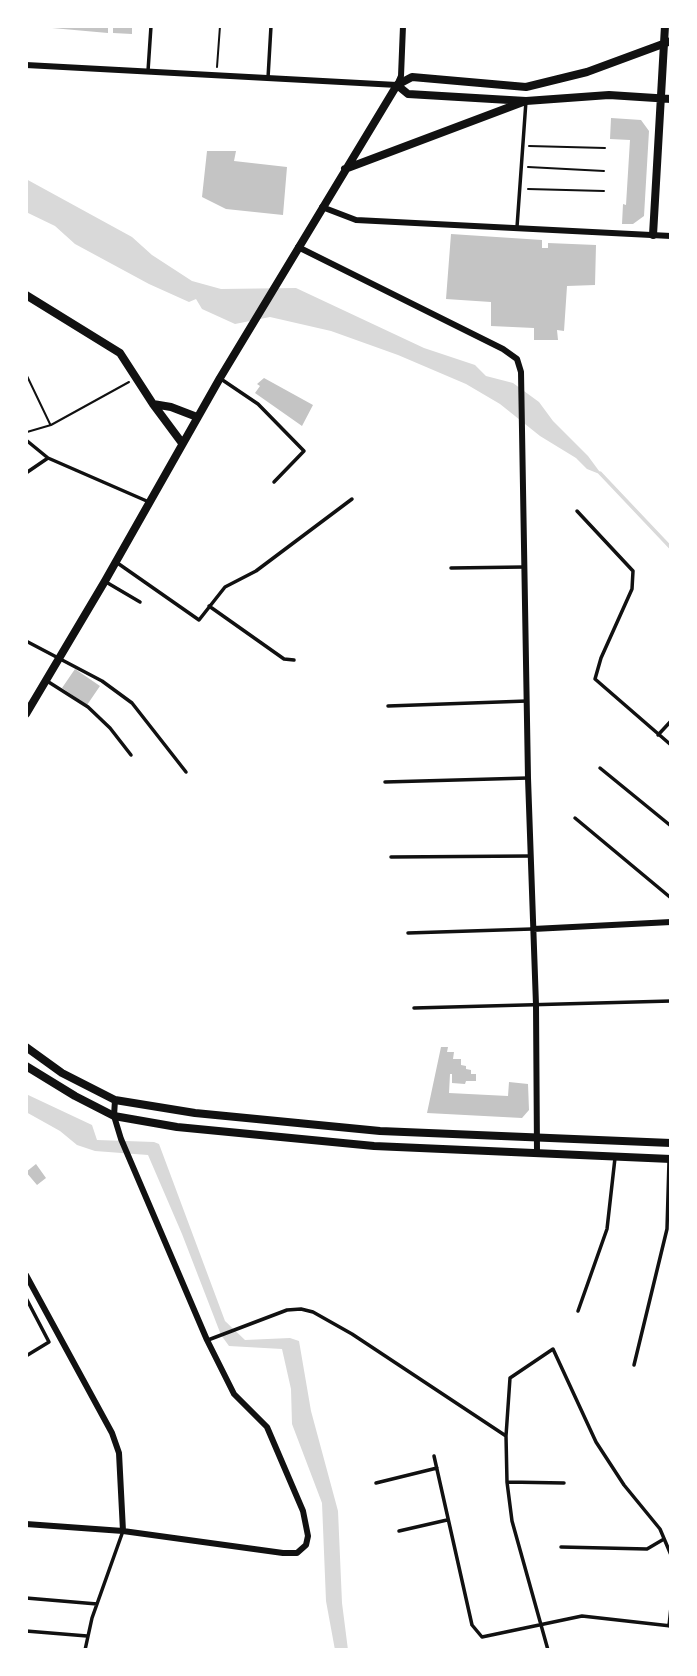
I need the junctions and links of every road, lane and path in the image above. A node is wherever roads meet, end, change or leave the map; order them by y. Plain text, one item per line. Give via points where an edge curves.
1 (151, 26) edge
2 (220, 26) edge
3 (271, 26) edge
4 (403, 26) edge
5 (665, 26) edge
6 (667, 42) edge
7 (26, 65) edge
8 (148, 73) junction
9 (217, 76) junction
10 (268, 78) junction
11 (397, 85) junction
12 (660, 99) junction
13 (671, 99) edge
14 (526, 102) junction
15 (522, 146) junction
16 (605, 148) dead end
17 (521, 167) junction
18 (345, 169) junction
19 (604, 172) dead end
20 (520, 189) junction
21 (604, 191) dead end
22 (322, 206) junction
23 (517, 228) junction
24 (653, 235) junction
25 (671, 236) edge
26 (298, 247) junction
27 (26, 295) edge
28 (27, 376) edge
29 (138, 378) junction
30 (219, 378) junction
31 (153, 404) junction
32 (197, 417) junction
33 (51, 425) junction
34 (26, 432) edge
35 (26, 440) edge
36 (183, 443) junction
37 (48, 458) junction
38 (26, 473) edge
39 (274, 482) dead end
40 (352, 499) dead end
41 (149, 502) junction
42 (577, 511) dead end
43 (116, 562) junction
44 (524, 567) junction
45 (451, 568) dead end
46 (105, 581) junction
47 (140, 602) dead end
48 (208, 606) junction
49 (26, 641) edge
50 (60, 658) junction
51 (295, 660) dead end
52 (47, 681) junction
53 (527, 702) junction
54 (388, 706) dead end
55 (26, 713) edge
56 (671, 721) edge
57 (658, 735) junction
58 (671, 745) edge
59 (131, 755) dead end
60 (600, 768) dead end
61 (186, 772) dead end
62 (528, 778) junction
63 (385, 782) dead end
64 (575, 818) dead end
65 (671, 826) edge
66 (530, 856) junction
67 (391, 858) dead end
68 (671, 898) edge
69 (671, 922) edge
70 (533, 929) junction
71 (408, 933) dead end
72 (671, 1001) edge
73 (536, 1005) junction
74 (414, 1009) dead end
75 (26, 1047) edge
76 (26, 1066) edge
77 (115, 1100) junction
78 (114, 1116) junction
79 (536, 1136) junction
80 (671, 1143) edge
81 (537, 1152) junction
82 (615, 1156) junction
83 (670, 1159) edge
84 (26, 1275) edge
85 (26, 1298) edge
86 (578, 1311) dead end
87 (207, 1340) junction
88 (26, 1356) edge
89 (634, 1365) dead end
90 (506, 1436) junction
91 (434, 1456) dead end
92 (437, 1468) junction
93 (507, 1482) junction
94 (376, 1483) dead end
95 (564, 1483) dead end
96 (447, 1520) junction
97 (26, 1524) edge
98 (123, 1531) junction
99 (399, 1531) dead end
100 (664, 1539) junction
101 (561, 1547) dead end
102 (671, 1555) edge
103 (26, 1598) edge
104 (97, 1604) junction
105 (671, 1607) edge
106 (542, 1625) junction
107 (670, 1626) edge
108 (26, 1631) edge
109 (87, 1636) junction
110 (85, 1650) edge
111 (548, 1650) edge

1 - 8 lane
2 - 9 path
3 - 10 lane
4 - 11 street
5 - 6 street
6 - 11 street via 587,72 526,87 412,77
6 - 12 street
7 - 8 street
8 - 9 street
9 - 10 street
10 - 11 street
11 - 14 street via 408,94
11 - 18 street
12 - 13 street
12 - 14 street via 609,95
12 - 24 street
14 - 15 lane
14 - 18 street
15 - 16 path
15 - 17 lane
17 - 19 path
17 - 20 lane
18 - 22 street
20 - 21 path
20 - 23 lane
22 - 23 street via 356,220
22 - 26 street
23 - 24 street
24 - 25 street
26 - 30 street
26 - 44 street via 517,359 521,372
27 - 29 street via 120,353
28 - 33 path
29 - 31 street
29 - 33 path
30 - 32 street
30 - 39 lane via 258,404 304,451
31 - 32 street
31 - 36 street
32 - 36 street
33 - 34 path
35 - 37 lane
36 - 41 street
37 - 38 lane
37 - 41 lane
40 - 48 lane via 256,571 225,587
41 - 43 street
42 - 57 lane via 633,571 632,589 595,679
43 - 46 street
43 - 48 lane via 199,620
44 - 45 lane
44 - 53 street
46 - 47 lane
46 - 50 street
48 - 51 lane via 284,659
49 - 50 lane
50 - 52 street
50 - 61 lane via 132,703
52 - 55 street
52 - 59 lane via 88,707
53 - 54 lane
53 - 62 street
56 - 57 lane
57 - 58 lane
60 - 65 lane
62 - 63 lane
62 - 66 street
64 - 68 lane
66 - 67 lane
66 - 70 street
69 - 70 street
70 - 71 lane
70 - 73 street
72 - 73 lane
73 - 74 lane
73 - 79 street
75 - 77 street via 62,1073
76 - 78 street
77 - 78 street
77 - 79 street via 356,1129
78 - 81 street via 177,1127 374,1146
78 - 87 street
79 - 80 street
79 - 81 street
81 - 82 street
82 - 83 street
82 - 86 lane via 607,1229
83 - 89 lane via 667,1229
84 - 98 street via 112,1433 119,1453
85 - 88 lane via 49,1342
87 - 90 lane via 286,1310 313,1312
87 - 98 street via 234,1394 267,1427 303,1511 306,1545 297,1553 283,1553
90 - 93 lane
90 - 100 lane via 510,1378 553,1349 596,1442
91 - 92 lane
92 - 94 lane
92 - 96 lane
93 - 95 lane
93 - 106 lane via 512,1521
96 - 99 lane
96 - 106 lane via 472,1625 482,1637
97 - 98 street
98 - 104 lane
100 - 101 lane via 647,1549
100 - 102 lane
103 - 104 lane
104 - 109 lane
105 - 107 lane
106 - 107 lane via 582,1616
106 - 111 lane
108 - 109 lane
109 - 110 lane

